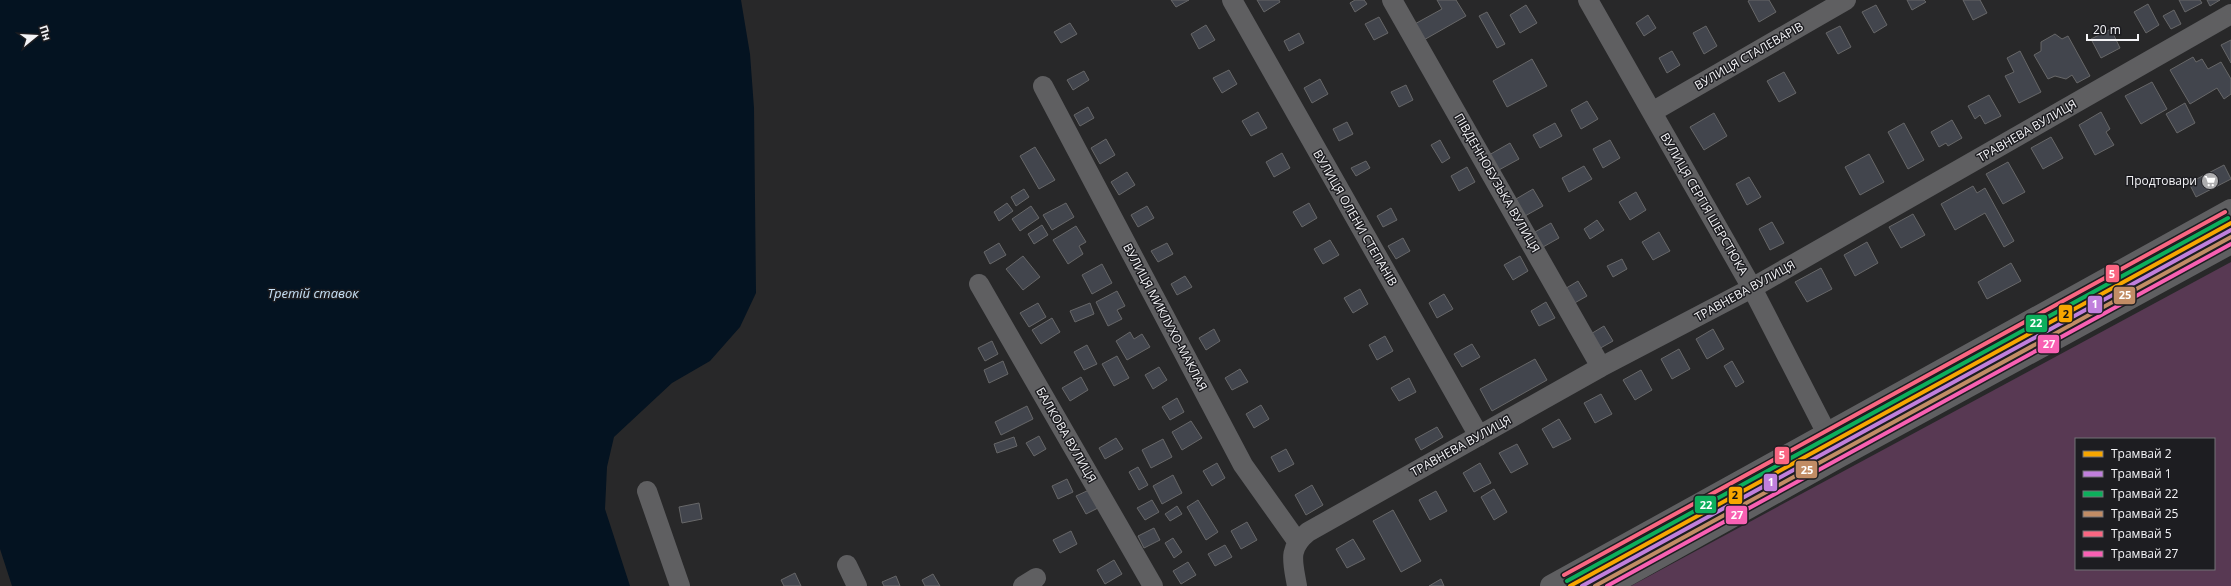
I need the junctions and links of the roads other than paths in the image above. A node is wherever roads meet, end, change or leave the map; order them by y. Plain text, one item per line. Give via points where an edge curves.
1 (1232, 0) edge
2 (1392, 0) edge
3 (1588, 0) edge
4 (1846, 0) edge
5 (2231, 14) edge
6 (1043, 86) dead end
7 (1652, 112) junction
8 (2231, 210) edge
9 (2231, 243) edge
10 (979, 284) dead end
11 (1752, 288) junction
12 (1601, 367) junction
13 (1826, 433) junction
14 (1479, 436) junction
15 (1839, 457) junction
16 (647, 491) dead end
17 (1297, 541) junction
18 (848, 565) dead end
19 (680, 586) edge
20 (857, 586) edge
21 (1153, 586) edge
22 (1297, 586) edge
23 (1551, 586) edge
24 (1608, 586) edge

1 - 14 street, ВУЛИЦЯ ОЛЕНИ СТЕПАНІВ
2 - 12 street, ПІВДЕННОБУЗЬКА ВУЛИЦЯ
3 - 7 street, ВУЛИЦЯ СЕРГІЯ ШЕРСТЮКА
4 - 7 street, ВУЛИЦЯ СТАЛЕВАРІВ
5 - 11 street, ТРАВНЕВА ВУЛИЦЯ
6 - 17 street, ВУЛИЦЯ МИКЛУХО-МАКЛАЯ via 1243,465
7 - 11 street, ВУЛИЦЯ СЕРГІЯ ШЕРСТЮКА
8 - 13 main road
9 - 15 main road
10 - 21 street, БАЛКОВА ВУЛИЦЯ
11 - 12 street, ТРАВНЕВА ВУЛИЦЯ
11 - 13 street, ВУЛИЦЯ СЕРГІЯ ШЕРСТЮКА
12 - 14 street, ТРАВНЕВА ВУЛИЦЯ
13 - 15 street, ВУЛИЦЯ СЕРГІЯ ШЕРСТЮКА
13 - 23 main road
14 - 17 street, ТРАВНЕВА ВУЛИЦЯ via 1308,532
15 - 24 main road
16 - 19 street
17 - 22 street via 1292,561
18 - 20 street

